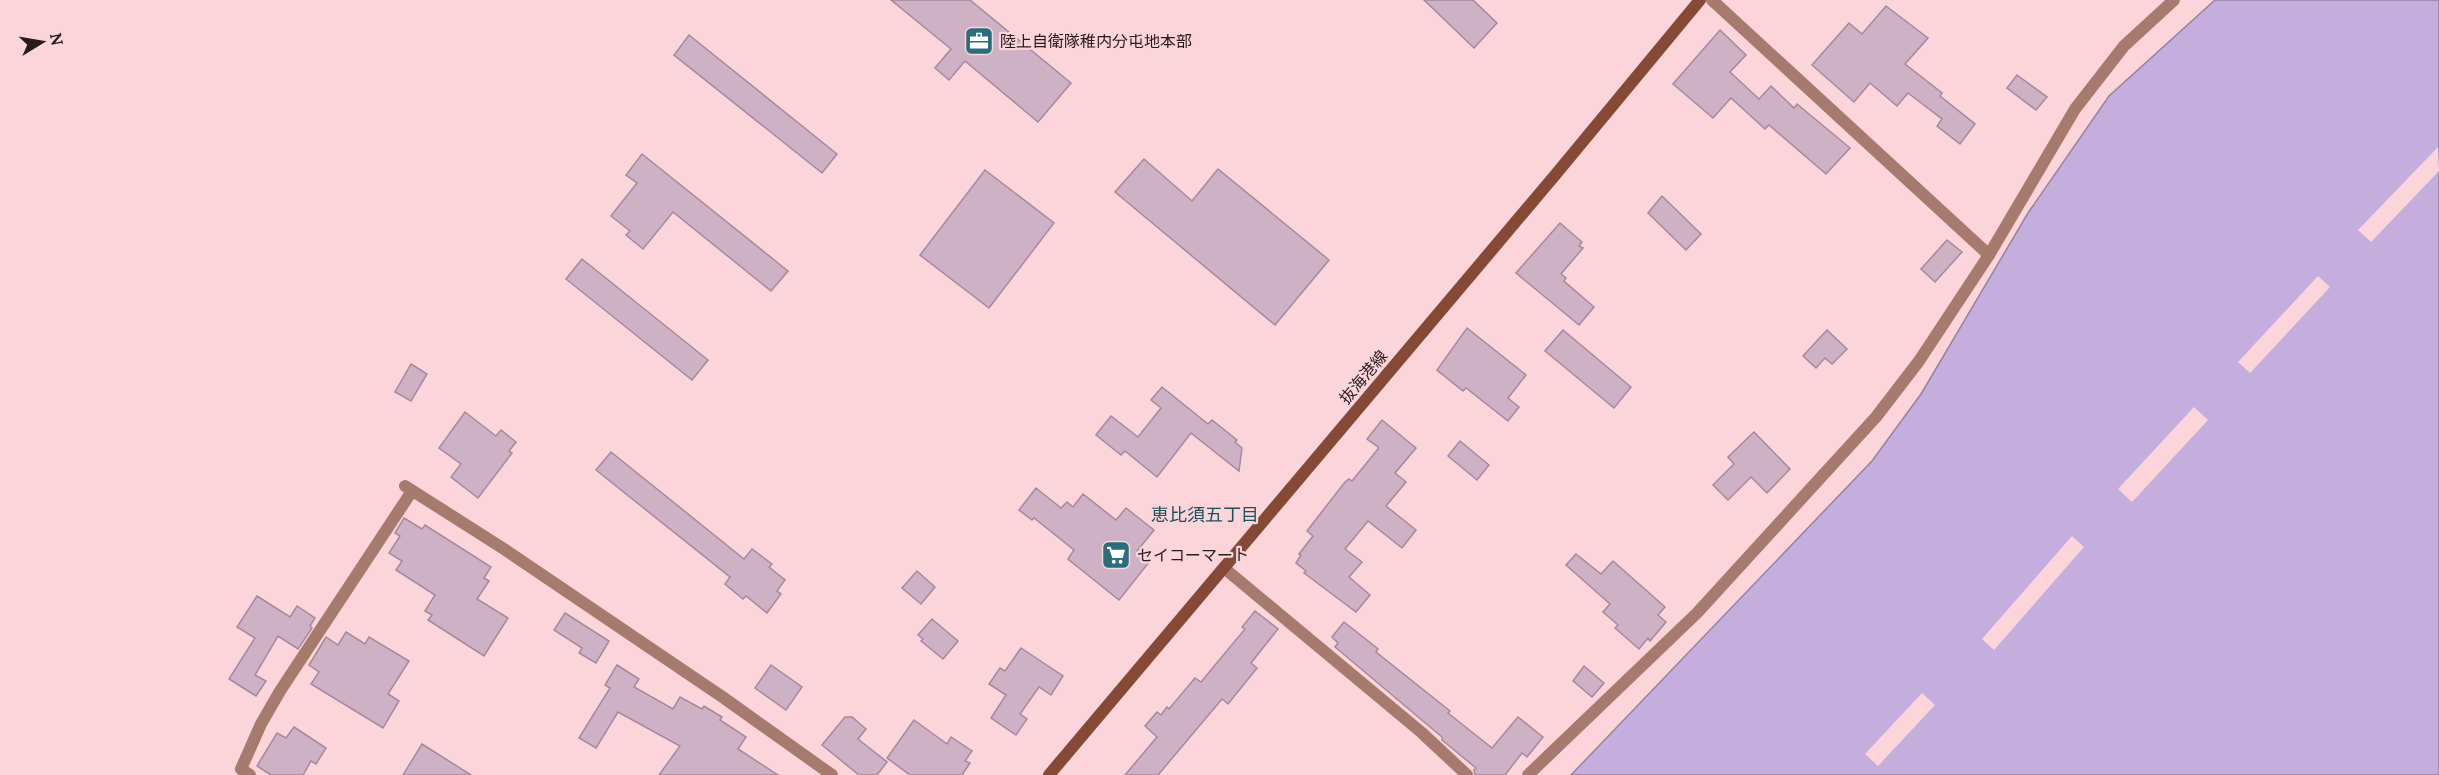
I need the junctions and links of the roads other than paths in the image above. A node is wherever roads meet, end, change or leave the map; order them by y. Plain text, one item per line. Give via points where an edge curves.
1 (1700, 0) edge
2 (1712, 0) edge
3 (2174, 0) edge
4 (1989, 255) junction
5 (1224, 568) junction
6 (250, 775) edge
7 (832, 775) edge
8 (1049, 775) edge
9 (1467, 775) edge
10 (1528, 775) edge

1 - 5 main road, 抜海港線
2 - 4 street
3 - 4 street via 2124,45 2075,109
4 - 10 street via 1919,361 1876,417 1697,613
5 - 8 main road, 抜海港線
5 - 9 street
6 - 7 street via 241,769 261,724 408,489 504,549

